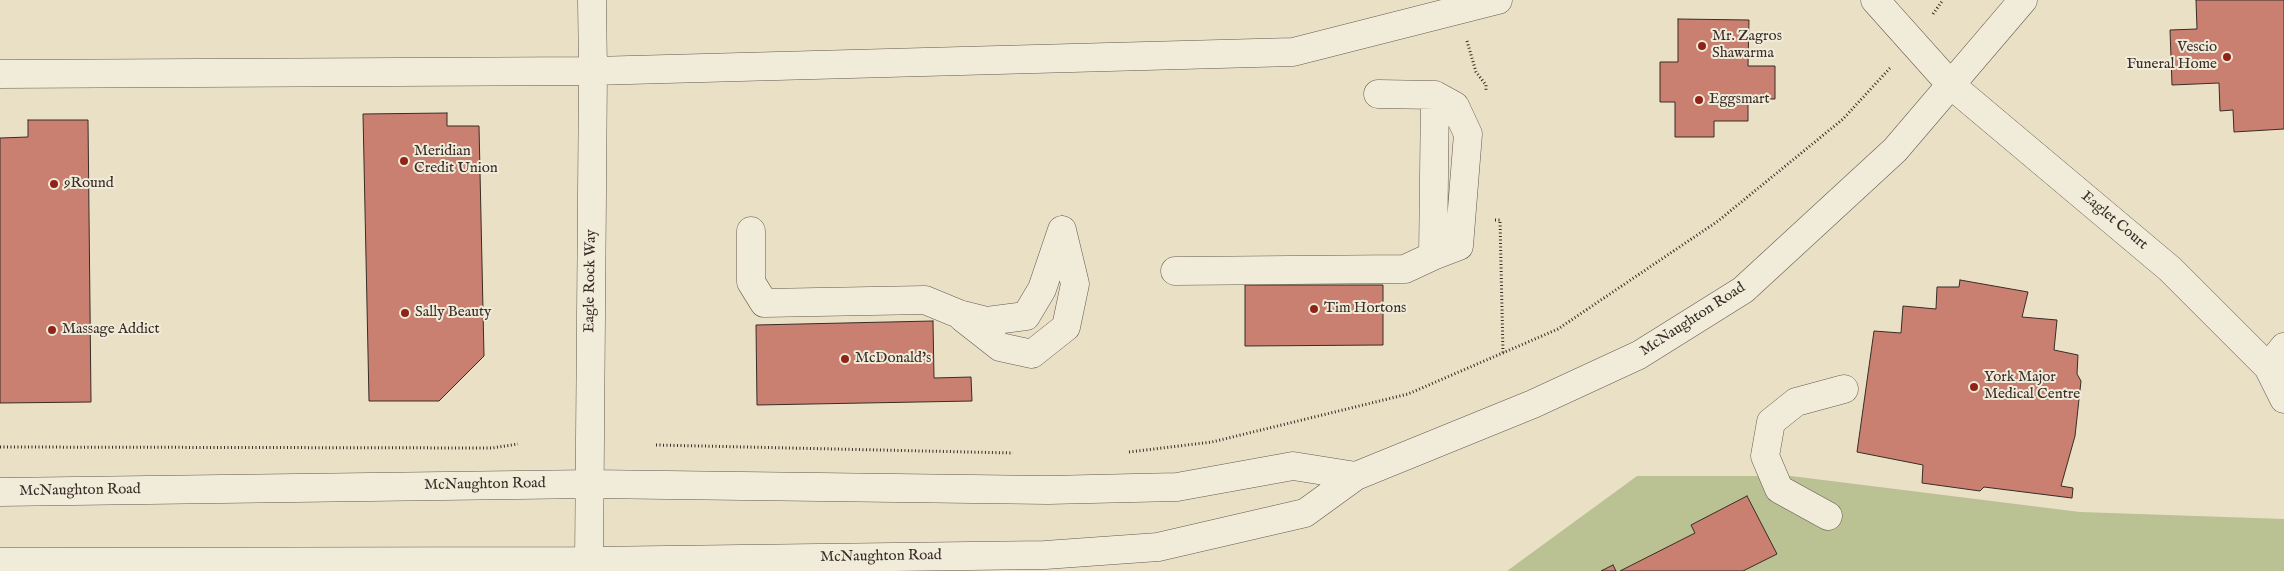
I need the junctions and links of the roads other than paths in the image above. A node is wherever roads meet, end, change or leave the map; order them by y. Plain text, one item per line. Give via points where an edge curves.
1 (592, 0) edge
2 (1498, 0) edge
3 (1875, 0) edge
4 (2023, 0) edge
5 (593, 71) junction
6 (0, 74) edge
7 (1951, 84) junction
8 (1378, 94) dead end
9 (751, 231) dead end
10 (1175, 270) dead end
11 (958, 314) junction
12 (2276, 357) edge
13 (1844, 389) dead end
14 (2284, 399) edge
15 (1356, 476) junction
16 (591, 484) junction
17 (0, 492) edge
18 (1828, 516) dead end
19 (589, 561) junction
20 (0, 562) edge

1 - 5 street, Eagle Rock Way
2 - 5 street via 1293,52
3 - 7 street, Eaglet Court
4 - 7 street, McNaughton Road
5 - 6 street
5 - 16 street, Eagle Rock Way
7 - 12 street, Eaglet Court
7 - 15 street, McNaughton Road via 1895,150 1743,290 1640,355 1533,404
8 - 10 street via 1435,95 1433,256 1406,268
9 - 11 street via 751,282 764,304 925,300
11 - 11 street via 987,322 1026,316 1042,288 1062,230 1075,284 1066,327 1032,354 1000,347
12 - 14 street, Eaglet Court
13 - 18 street via 1796,402 1771,422 1765,456 1779,489
15 - 16 street, McNaughton Road via 1293,466 1177,487 1048,490
15 - 19 street, McNaughton Road via 1305,513 1158,547 1045,555
16 - 17 street, McNaughton Road
16 - 19 street, Eagle Rock Way
19 - 20 street, McNaughton Road

